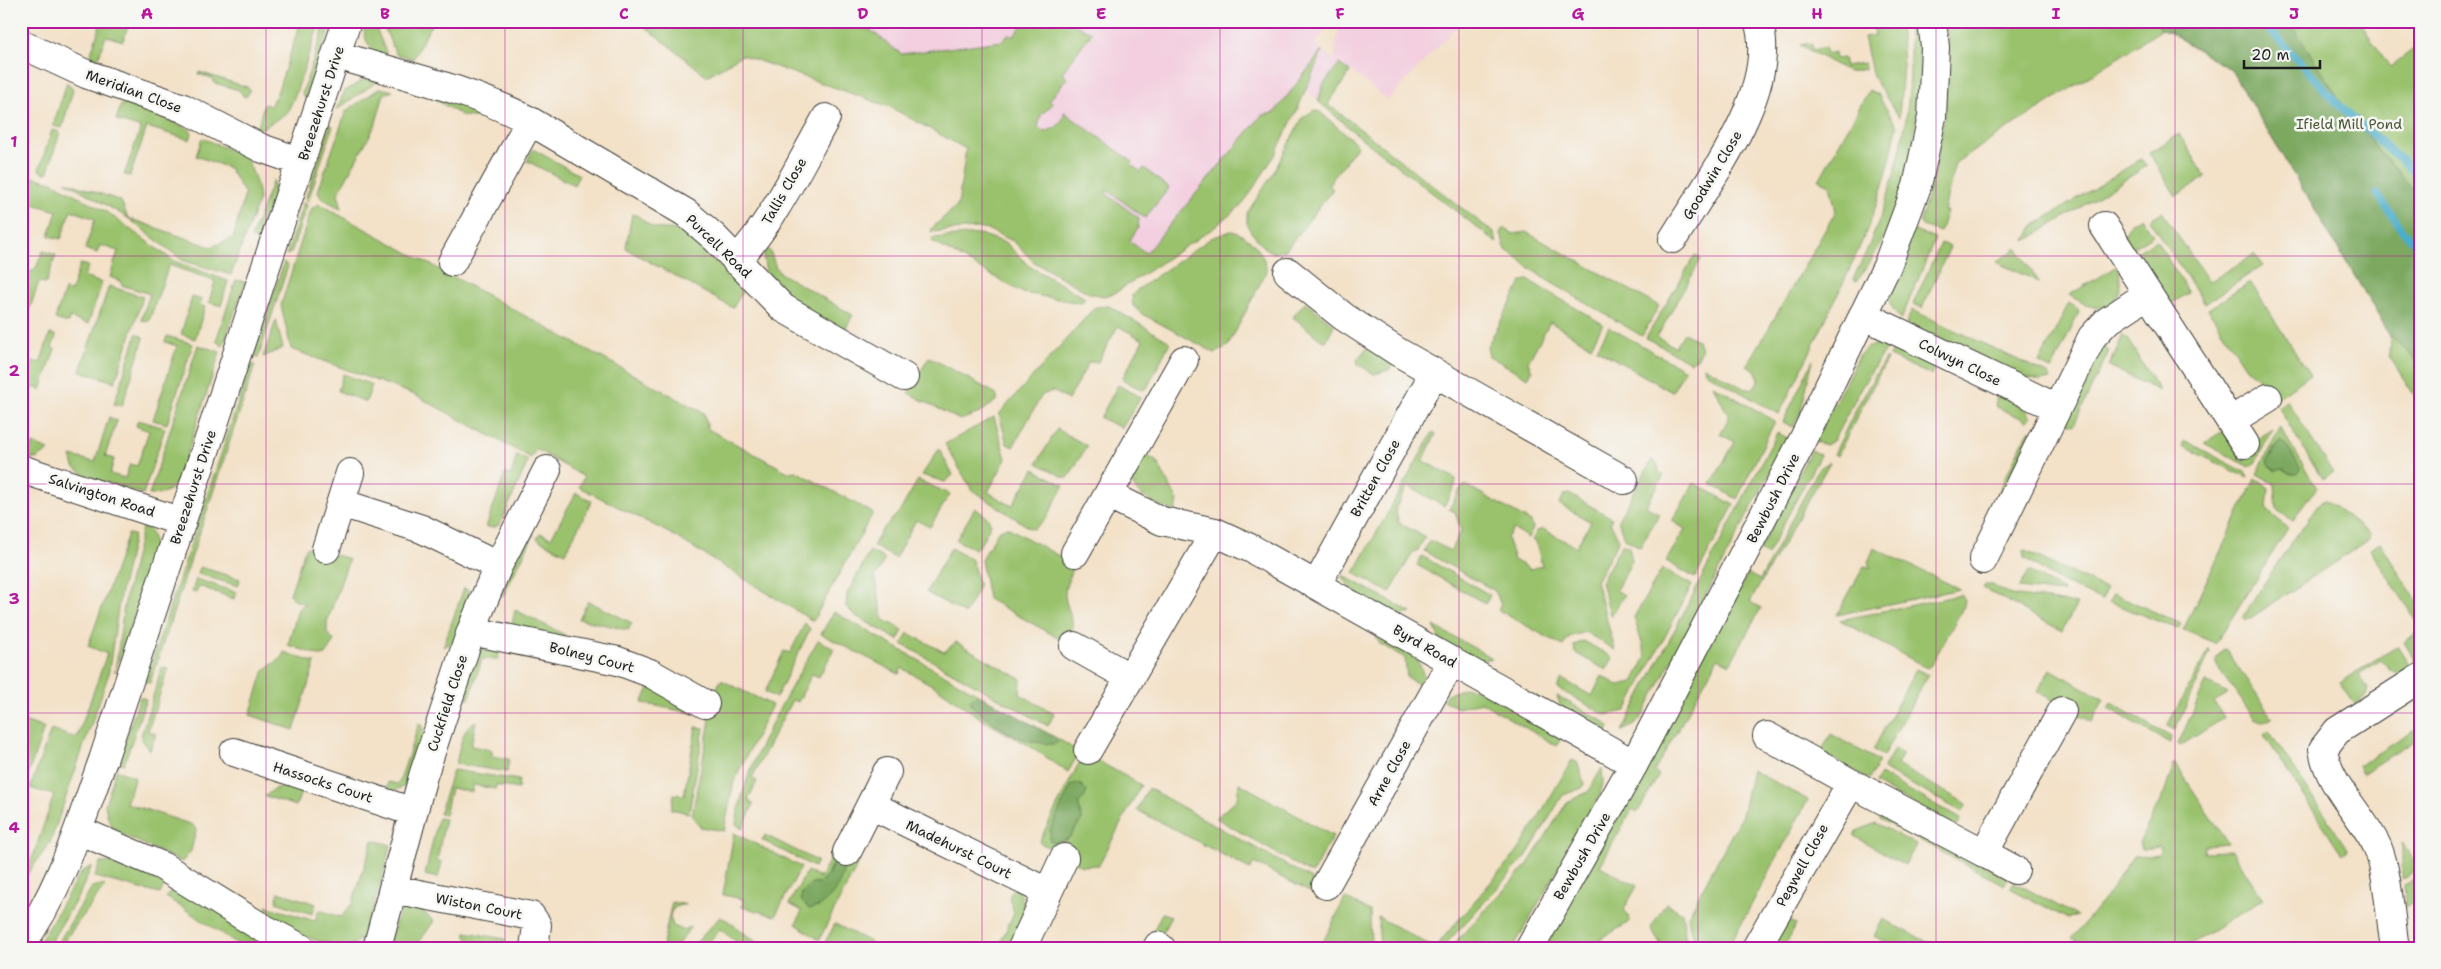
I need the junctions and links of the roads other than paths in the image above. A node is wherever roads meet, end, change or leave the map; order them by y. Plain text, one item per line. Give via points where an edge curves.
1 (347, 21) edge
2 (1758, 21) edge
3 (1932, 21) edge
4 (21, 44) edge
5 (337, 54) junction
6 (826, 118) dead end
7 (530, 121) junction
8 (301, 162) junction
9 (2104, 226) dead end
10 (1673, 239) dead end
11 (736, 261) junction
12 (452, 262) dead end
13 (1288, 272) dead end
14 (2148, 294) junction
15 (1863, 315) junction
16 (1184, 360) dead end
17 (1434, 373) junction
18 (904, 377) dead end
19 (2268, 398) dead end
20 (2057, 408) junction
21 (2230, 421) junction
22 (2245, 444) dead end
23 (21, 468) edge
24 (548, 470) dead end
25 (350, 473) dead end
26 (1624, 480) dead end
27 (1109, 495) junction
28 (341, 503) junction
29 (182, 522) junction
30 (1215, 532) junction
31 (326, 548) dead end
32 (1075, 553) dead end
33 (1983, 560) dead end
34 (498, 566) junction
35 (1317, 584) junction
36 (471, 631) junction
37 (1074, 646) dead end
38 (1452, 661) junction
39 (1129, 677) junction
40 (2420, 678) edge
41 (705, 704) dead end
42 (2062, 711) dead end
43 (1767, 736) dead end
44 (1088, 750) dead end
45 (234, 752) dead end
46 (1634, 764) junction
47 (887, 772) dead end
48 (1851, 783) junction
49 (871, 805) junction
50 (413, 812) junction
51 (78, 830) junction
52 (847, 852) dead end
53 (1984, 853) junction
54 (1064, 858) dead end
55 (2015, 870) dead end
56 (1326, 885) dead end
57 (393, 889) junction
58 (1047, 892) junction
59 (21, 945) edge
60 (301, 948) edge
61 (377, 948) edge
62 (534, 948) edge
63 (1022, 948) edge
64 (1530, 948) edge
65 (1756, 948) edge
66 (2395, 948) edge

1 - 5 street, Breezehurst Drive
2 - 10 street, Goodwin Close via 1762,45 1759,70 1744,118 1723,160
3 - 15 street, Bewbush Drive via 1935,47 1932,117 1925,156 1887,266
4 - 8 street, Meridian Close via 86,74 176,105 261,148
5 - 7 street, Purcell Road via 465,94
5 - 8 street, Breezehurst Drive
6 - 11 street, Tallis Close via 769,218
7 - 11 street, Purcell Road via 686,213
7 - 12 street
8 - 29 street, Breezehurst Drive
9 - 14 street
11 - 18 street, Purcell Road via 783,308
13 - 17 street via 1361,329
14 - 20 street via 2106,322 2092,337
14 - 21 street
15 - 20 street, Colwyn Close
15 - 46 street, Bewbush Drive via 1803,440
16 - 27 street
17 - 26 street
17 - 35 street, Britten Close
19 - 21 street
20 - 33 street
21 - 22 street
23 - 29 street, Salvington Road
24 - 34 street, Cuckfield Close
25 - 28 street
27 - 30 street, Byrd Road via 1162,521
27 - 32 street
28 - 31 street
28 - 34 street via 422,529
29 - 51 street, Breezehurst Drive
30 - 35 street, Byrd Road
30 - 39 street
34 - 36 street, Cuckfield Close
35 - 38 street, Byrd Road
36 - 41 street, Bolney Court via 618,661 650,673
36 - 50 street, Cuckfield Close
37 - 39 street
38 - 46 street, Byrd Road
38 - 56 street, Arne Close
39 - 44 street
40 - 66 street via 2337,730 2324,748 2328,768 2376,844 2383,862
42 - 53 street
43 - 48 street
45 - 50 street, Hassocks Court
46 - 64 street, Bewbush Drive
47 - 49 street
48 - 53 street
48 - 65 street, Pegwell Close
49 - 52 street
49 - 58 street, Madehurst Court
50 - 57 street, Cuckfield Close
51 - 59 street, Breezehurst Drive via 52,894
51 - 60 street via 162,866
53 - 55 street
54 - 58 street
57 - 61 street, Cuckfield Close
57 - 62 street, Wiston Court via 531,916 537,925
58 - 63 street

